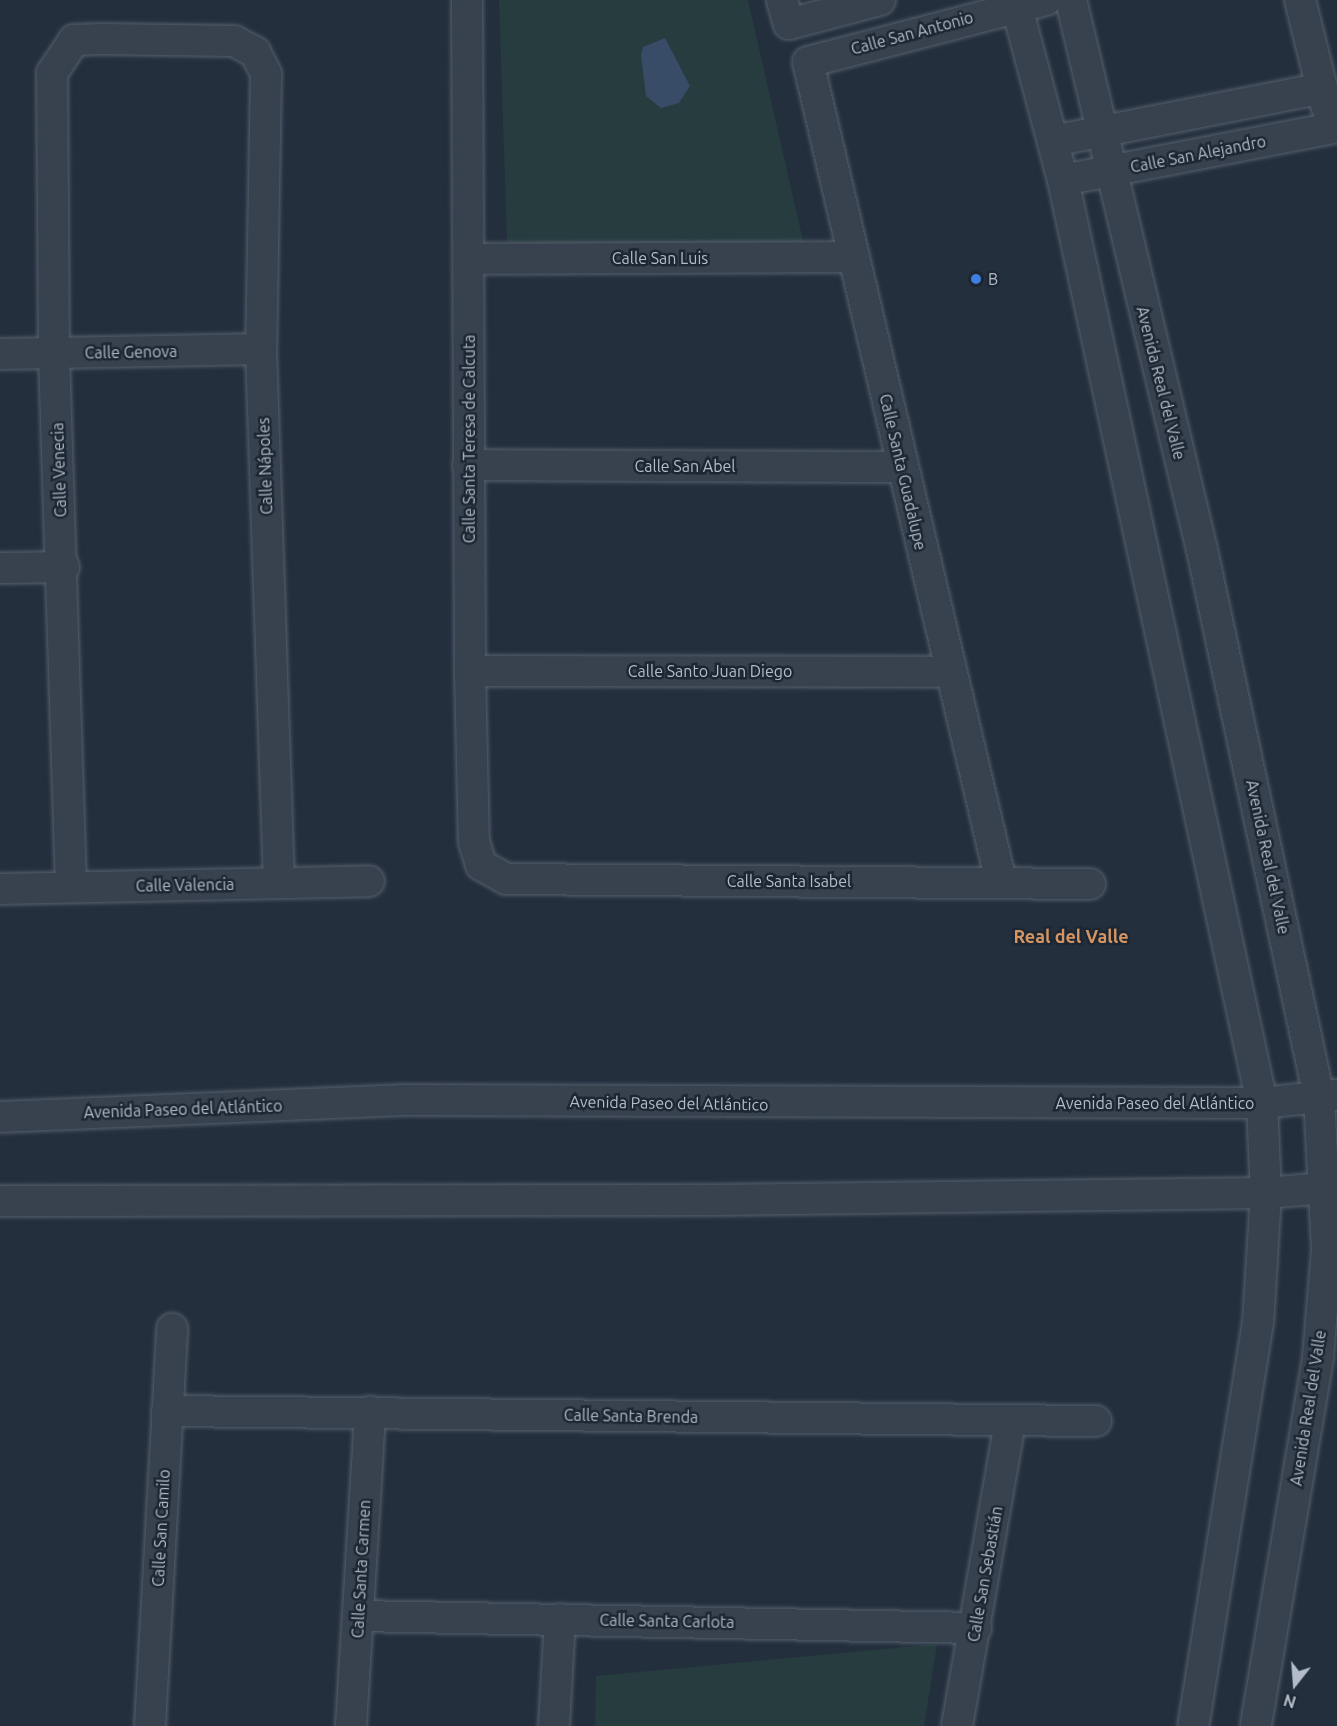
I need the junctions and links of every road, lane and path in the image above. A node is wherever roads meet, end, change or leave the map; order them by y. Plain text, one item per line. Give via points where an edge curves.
1 (466, 0) edge
2 (880, 0) edge
3 (1046, 0) edge
4 (1071, 0) edge
5 (1300, 0) edge
6 (1016, 3) edge
7 (785, 12) edge
8 (928, 13) edge
9 (60, 53) joint
10 (808, 62) joint
11 (1322, 88) junction
12 (1100, 131) junction
13 (1335, 136) edge
14 (1053, 141) junction
15 (1108, 171) junction
16 (1063, 180) junction
17 (852, 257) junction
18 (469, 259) junction
19 (261, 349) junction
20 (0, 354) edge
21 (54, 354) junction
22 (468, 465) junction
23 (902, 466) junction
24 (64, 567) junction
25 (0, 568) edge
26 (470, 671) junction
27 (950, 672) junction
28 (489, 872) joint
29 (369, 881) dead end
30 (1001, 882) junction
31 (279, 883) junction
32 (1090, 884) dead end
33 (71, 887) junction
34 (0, 889) edge
35 (1328, 1096) edge
36 (1262, 1103) junction
37 (0, 1117) edge
38 (1331, 1188) edge
39 (1266, 1193) junction
40 (0, 1201) edge
41 (172, 1329) dead end
42 (167, 1411) junction
43 (370, 1412) junction
44 (1010, 1421) junction
45 (1096, 1421) dead end
46 (358, 1616) junction
47 (560, 1619) junction
48 (976, 1628) junction
49 (150, 1726) edge
50 (351, 1726) edge
51 (554, 1726) edge
52 (957, 1726) edge
53 (1193, 1726) edge
54 (1256, 1726) edge

1 - 18 street, Calle Santa Teresa de Calcuta
2 - 7 street
3 - 6 street, Calle San Antonio
4 - 12 street, Avenida Real del Valle
5 - 11 street
6 - 8 street, Calle San Antonio
6 - 14 street
8 - 10 street, Calle San Antonio
9 - 19 street, Calle Nápoles via 74,40 101,39 234,41 255,52 266,74
9 - 21 street, Calle Venecia via 52,73
10 - 17 street, Calle Santa Guadalupe
11 - 12 street
11 - 13 street
12 - 14 street
12 - 15 street, Avenida Real del Valle
13 - 15 street, Calle San Alejandro
14 - 16 street
15 - 16 street, Calle San Alejandro
15 - 35 street, Avenida Real del Valle via 1202,550
16 - 36 street
17 - 18 street, Calle San Luis
17 - 23 street, Calle Santa Guadalupe
18 - 22 street, Calle Santa Teresa de Calcuta
19 - 21 street, Calle Genova
19 - 31 street, Calle Nápoles
20 - 21 street, Calle Genova
21 - 24 street, Calle Venecia
22 - 23 street, Calle San Abel
22 - 26 street, Calle Santa Teresa de Calcuta
23 - 27 street, Calle Santa Guadalupe
24 - 25 street
24 - 33 street, Calle Venecia
26 - 27 street, Calle Santo Juan Diego
26 - 28 street, Calle Santa Teresa de Calcuta via 474,842 476,856
27 - 30 street, Calle Santa Guadalupe
28 - 30 street, Calle Santa Isabel via 506,879
29 - 31 street, Calle Valencia
30 - 32 street, Calle Santa Isabel
31 - 33 street, Calle Valencia
33 - 34 street, Calle Valencia
35 - 36 street, Avenida Paseo del Atlántico
35 - 38 street, Avenida Real del Valle
36 - 37 street, Avenida Paseo del Atlántico via 402,1100
36 - 39 street
38 - 39 street
38 - 54 street, Avenida Real del Valle via 1318,1358
39 - 40 street
39 - 53 street via 1258,1322
41 - 42 street, Calle San Camilo
42 - 43 street, Calle Santa Brenda
42 - 49 street, Calle San Camilo
43 - 44 street, Calle Santa Brenda
43 - 46 street, Calle Santa Carmen
44 - 45 street, Calle Santa Brenda
44 - 48 street, Calle San Sebastián
46 - 47 street, Calle Santa Carlota
46 - 50 street, Calle Santa Carmen
47 - 48 street, Calle Santa Carlota
47 - 51 street
48 - 52 street, Calle San Sebastián

